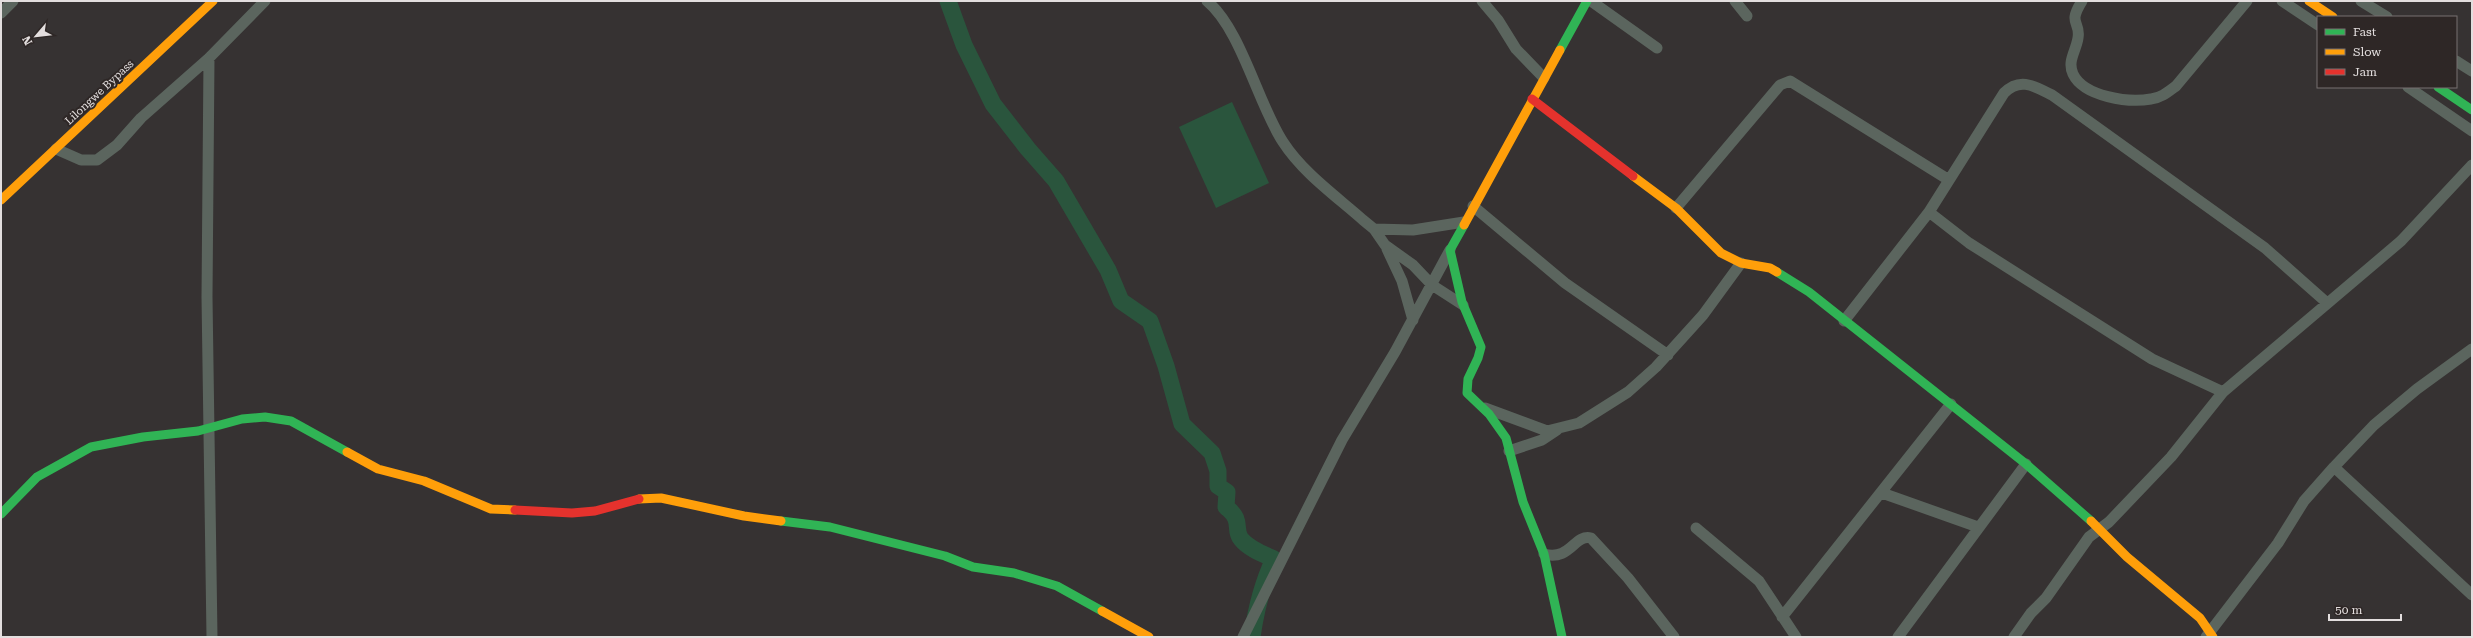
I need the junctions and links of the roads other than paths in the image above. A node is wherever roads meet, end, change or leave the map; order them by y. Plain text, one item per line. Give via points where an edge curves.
1 (13, 1) edge
2 (212, 1) edge
3 (265, 1) edge
4 (1207, 1) edge
5 (1219, 1) edge
6 (1482, 1) edge
7 (1587, 1) edge
8 (1592, 1) edge
9 (1735, 1) edge
10 (2082, 1) edge
11 (2247, 1) edge
12 (2282, 1) edge
13 (2309, 1) edge
14 (2361, 1) edge
15 (1, 13) edge
16 (1747, 16) dead end
17 (2332, 16) edge
18 (2385, 16) edge
19 (1222, 17) junction
20 (2317, 24) edge
21 (1657, 48) dead end
22 (209, 58) junction
23 (2457, 62) edge
24 (2472, 71) edge
25 (1544, 78) junction
26 (2409, 88) edge
27 (2439, 88) edge
28 (1532, 99) junction
29 (2472, 110) edge
30 (2472, 131) edge
31 (56, 149) junction
32 (2472, 165) edge
33 (1949, 180) junction
34 (1, 200) edge
35 (1473, 206) junction
36 (1676, 208) junction
37 (1929, 212) junction
38 (1464, 222) junction
39 (1374, 229) junction
40 (1385, 245) junction
41 (1450, 250) junction
42 (1741, 263) junction
43 (1432, 285) junction
44 (2326, 302) junction
45 (1463, 305) junction
46 (1413, 320) junction
47 (1844, 321) junction
48 (2472, 349) edge
49 (1668, 355) junction
50 (2223, 392) junction
51 (1951, 404) junction
52 (1480, 406) junction
53 (210, 428) junction
54 (1560, 429) junction
55 (1509, 451) junction
56 (2026, 464) junction
57 (2334, 467) junction
58 (1882, 493) junction
59 (1, 514) edge
60 (1978, 527) junction
61 (1696, 528) dead end
62 (2099, 528) junction
63 (1544, 554) junction
64 (2472, 595) edge
65 (1782, 618) junction
66 (2209, 635) edge
67 (212, 637) edge
68 (1149, 637) edge
69 (1243, 637) edge
70 (1562, 637) edge
71 (1674, 637) edge
72 (1796, 637) edge
73 (1898, 637) edge
74 (2014, 637) edge

1 - 15 street
2 - 31 street, Lilongwe Bypass
3 - 22 street
4 - 19 street
5 - 19 street
6 - 25 street via 1498,20 1516,49
7 - 25 street
8 - 21 street
9 - 16 street
10 - 11 street via 2074,17 2078,38 2071,62 2072,74 2090,90 2118,99 2135,100 2164,95 2176,86
12 - 20 street
13 - 17 street
14 - 18 street
19 - 39 street via 1276,130 1290,153
22 - 31 street via 141,118 117,145 97,160 81,160
22 - 53 street
23 - 24 street
25 - 28 street
26 - 30 street
27 - 29 street
28 - 35 street
28 - 36 street
31 - 34 street, Lilongwe Bypass
32 - 44 street via 2401,241
33 - 36 street via 1790,81 1780,85
33 - 37 street
33 - 44 street via 2004,93 2016,84 2024,83 2052,96 2265,248
35 - 38 street
35 - 49 street via 1564,283
36 - 42 street via 1721,253
37 - 47 street
37 - 50 street via 1969,243 2152,359
38 - 39 street via 1413,230
38 - 41 street
39 - 40 street
40 - 43 street via 1413,265
40 - 46 street via 1402,281
41 - 43 street
41 - 45 street
42 - 47 street via 1762,265 1780,272
42 - 49 street via 1703,315
43 - 45 street
43 - 46 street
44 - 50 street
45 - 52 street via 1481,346 1466,386 1470,397
46 - 69 street via 1342,440
47 - 51 street
48 - 57 street via 2374,425
49 - 54 street via 1628,392 1578,423
50 - 62 street via 2171,457 2109,522
51 - 56 street
51 - 58 street
52 - 54 street via 1546,431
52 - 55 street via 1499,426 1506,438
53 - 59 street via 198,432 143,437 91,447 37,477
53 - 67 street
53 - 68 street via 242,419 265,417 291,421 378,469 424,481 491,509 572,513 596,511 640,499 661,498 713,511 830,527 945,556 973,567 1014,573 1057,586
54 - 55 street via 1542,440
55 - 63 street via 1523,502
56 - 60 street
56 - 62 street
57 - 64 street
57 - 66 street via 2304,501 2278,543
58 - 60 street
58 - 65 street
60 - 73 street
61 - 65 street via 1759,581
62 - 66 street via 2127,557 2200,618
62 - 74 street via 2089,537 2046,598 2031,613
63 - 70 street
63 - 71 street via 1562,555 1581,539 1591,538 1628,578
65 - 72 street

